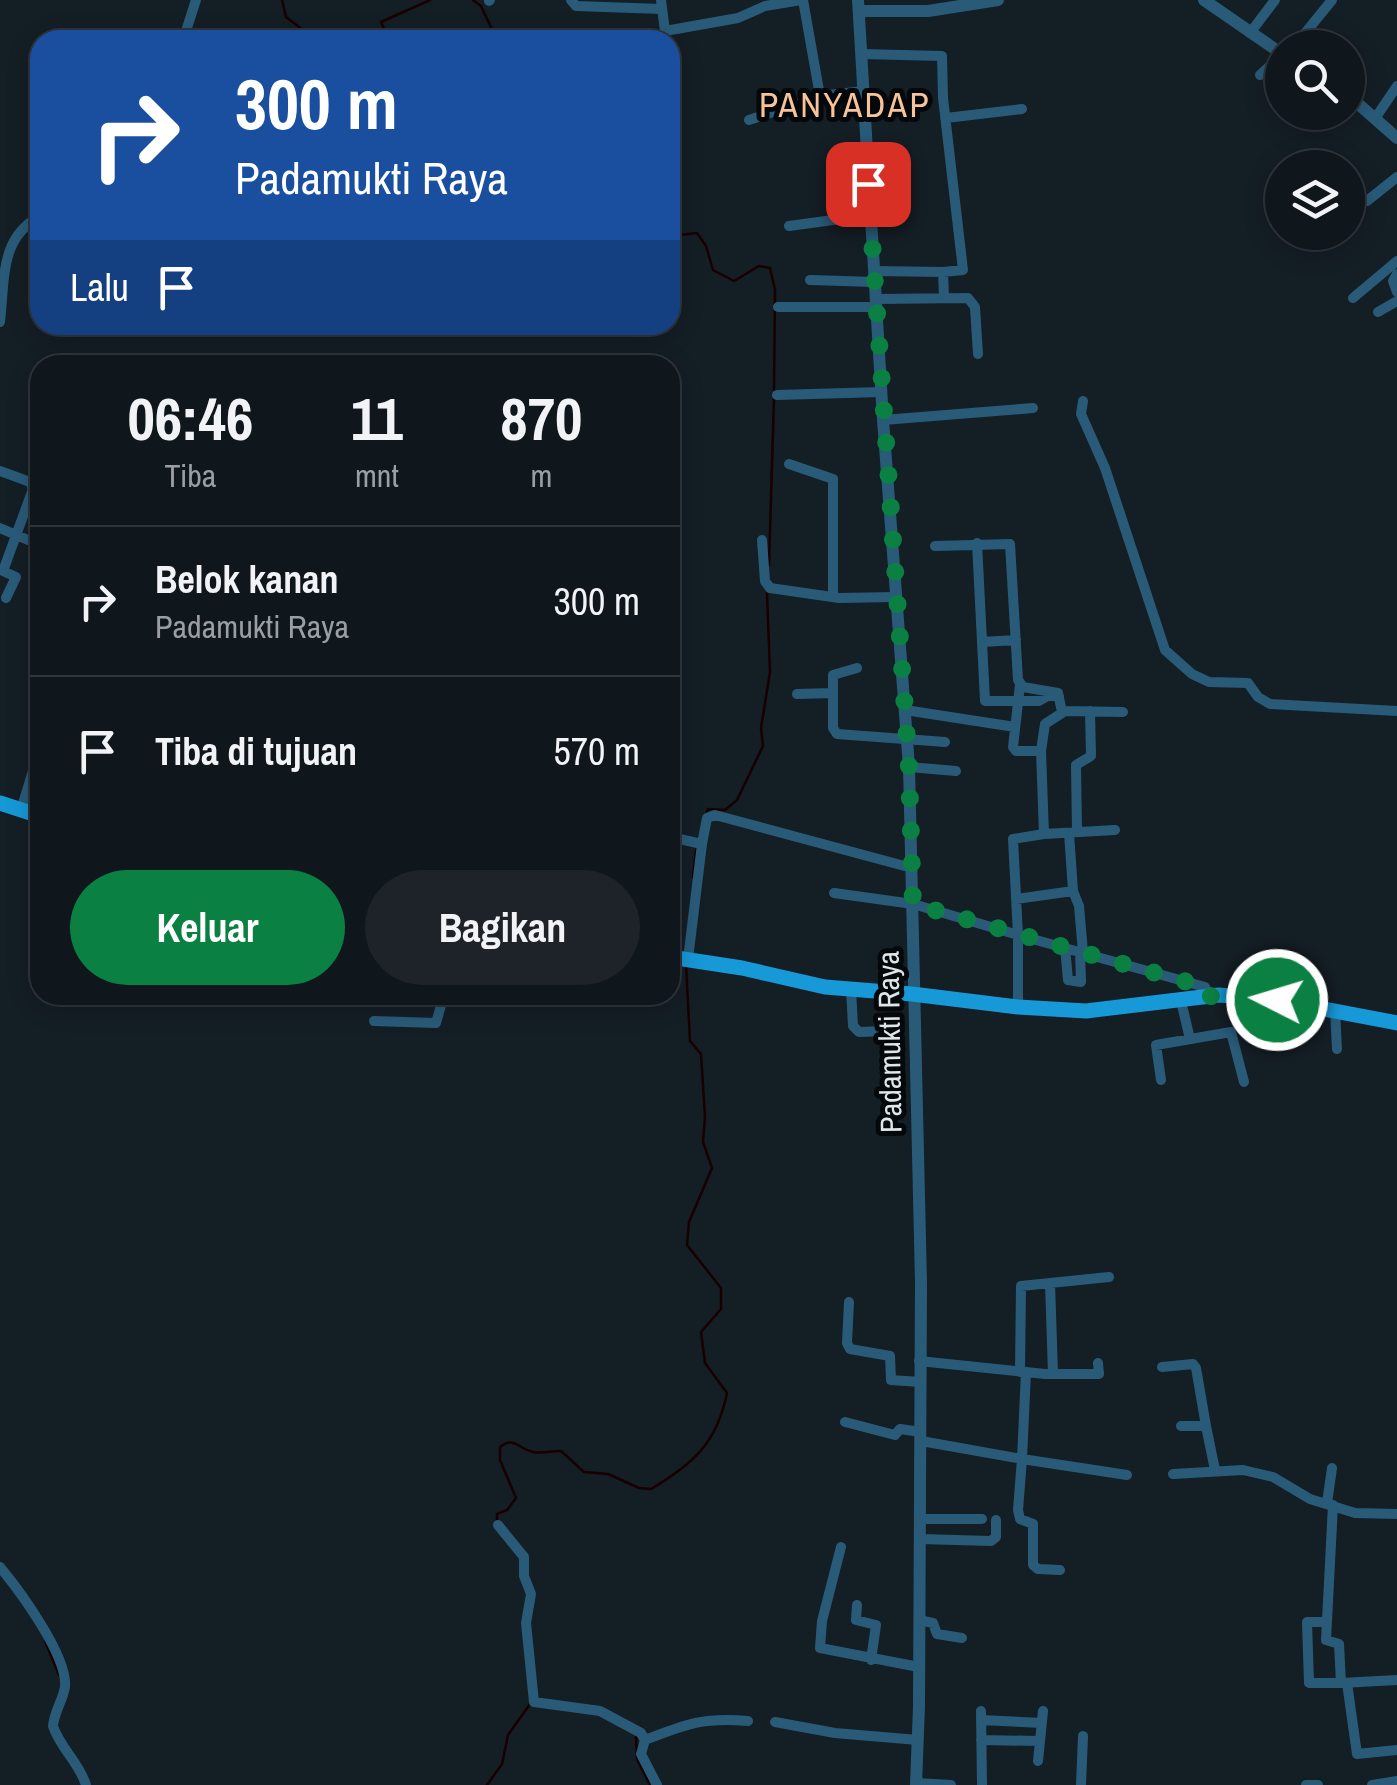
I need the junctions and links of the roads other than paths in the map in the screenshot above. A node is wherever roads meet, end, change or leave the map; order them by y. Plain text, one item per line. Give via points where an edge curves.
1 (196, 0) edge
2 (571, 0) edge
3 (802, 0) edge
4 (998, 0) edge
5 (1204, 0) edge
6 (1275, 0) edge
7 (1332, 0) edge
8 (661, 4) edge
9 (859, 5) edge
10 (942, 5) edge
11 (186, 30) edge
12 (1308, 30) edge
13 (1250, 33) junction
14 (1265, 45) edge
15 (862, 54) junction
16 (1265, 70) edge
17 (1260, 75) dead end
18 (1397, 86) edge
19 (864, 92) junction
20 (820, 96) junction
21 (1365, 108) edge
22 (1022, 110) dead end
23 (1376, 117) junction
24 (946, 118) junction
25 (749, 120) dead end
26 (1397, 138) edge
27 (1397, 177) edge
28 (1367, 201) dead end
29 (870, 215) junction
30 (30, 220) edge
31 (789, 226) dead end
32 (1397, 261) edge
33 (943, 272) junction
34 (1397, 274) edge
35 (874, 276) junction
36 (810, 280) dead end
37 (1397, 292) edge
38 (944, 296) junction
39 (1353, 298) dead end
40 (1397, 301) edge
41 (875, 303) junction
42 (778, 307) dead end
43 (1378, 312) dead end
44 (0, 322) edge
45 (978, 354) dead end
46 (881, 392) junction
47 (777, 395) dead end
48 (1084, 401) dead end
49 (1034, 408) dead end
50 (883, 420) junction
51 (789, 464) dead end
52 (0, 470) edge
53 (30, 484) edge
54 (30, 496) edge
55 (0, 528) edge
56 (18, 534) junction
57 (30, 539) edge
58 (762, 540) dead end
59 (977, 543) junction
60 (934, 546) dead end
61 (2, 571) edge
62 (833, 597) junction
63 (895, 597) junction
64 (6, 598) dead end
65 (1016, 640) junction
66 (982, 642) junction
67 (857, 668) dead end
68 (1020, 685) junction
69 (832, 693) junction
70 (798, 694) dead end
71 (1060, 696) junction
72 (1018, 701) junction
73 (904, 710) junction
74 (1397, 711) edge
75 (1062, 712) junction
76 (1090, 712) junction
77 (1124, 712) dead end
78 (1014, 727) junction
79 (906, 738) junction
80 (945, 742) dead end
81 (1042, 751) junction
82 (909, 767) junction
83 (956, 771) dead end
84 (30, 781) edge
85 (0, 802) edge
86 (21, 810) junction
87 (30, 813) edge
88 (1115, 830) dead end
89 (1073, 833) junction
90 (1044, 834) junction
91 (680, 839) edge
92 (702, 844) junction
93 (912, 868) junction
94 (1073, 890) junction
95 (834, 893) dead end
96 (1016, 899) junction
97 (913, 904) junction
98 (1018, 935) junction
99 (1065, 947) junction
100 (1081, 952) junction
101 (680, 958) edge
102 (688, 959) junction
103 (851, 989) junction
104 (912, 994) junction
105 (1209, 996) junction
106 (1181, 1001) junction
107 (441, 1005) edge
108 (1018, 1007) junction
109 (1335, 1011) junction
110 (374, 1021) dead end
111 (1397, 1023) edge
112 (885, 1030) dead end
113 (1190, 1039) junction
114 (1337, 1048) dead end
115 (1162, 1080) dead end
116 (1244, 1082) dead end
117 (1109, 1278) dead end
118 (1050, 1283) junction
119 (849, 1302) dead end
120 (919, 1360) junction
121 (1098, 1363) dead end
122 (1162, 1367) dead end
123 (1023, 1372) junction
124 (1053, 1374) junction
125 (920, 1382) junction
126 (845, 1422) dead end
127 (1181, 1426) dead end
128 (1206, 1426) junction
129 (921, 1436) junction
130 (1022, 1459) junction
131 (1332, 1468) dead end
132 (1214, 1470) junction
133 (1127, 1474) dead end
134 (1173, 1474) dead end
135 (1330, 1504) junction
136 (1397, 1514) edge
137 (920, 1519) junction
138 (982, 1519) dead end
139 (996, 1520) dead end
140 (498, 1525) dead end
141 (920, 1539) junction
142 (842, 1547) dead end
143 (0, 1567) edge
144 (1060, 1570) dead end
145 (857, 1606) dead end
146 (919, 1620) junction
147 (1326, 1622) junction
148 (962, 1638) dead end
149 (871, 1660) junction
150 (919, 1666) junction
151 (1397, 1680) edge
152 (1344, 1683) junction
153 (748, 1721) dead end
154 (775, 1722) dead end
155 (1083, 1736) dead end
156 (645, 1740) junction
157 (918, 1740) junction
158 (982, 1740) junction
159 (1040, 1741) junction
160 (1397, 1750) edge
161 (1038, 1761) dead end
162 (1397, 1782) edge
163 (916, 1784) edge
164 (86, 1785) edge
165 (657, 1785) edge
166 (951, 1785) edge
167 (982, 1785) edge
168 (1081, 1785) edge
169 (1306, 1785) edge
170 (1318, 1785) edge
171 (1372, 1785) edge

1 - 11 street
2 - 8 street via 576,6
3 - 8 street via 665,30
3 - 20 street
4 - 10 street
5 - 13 street
6 - 13 street
7 - 12 street
9 - 10 street
9 - 15 street, Padamukti Raya
13 - 14 street
15 - 19 street, Padamukti Raya
15 - 24 street via 941,55
16 - 17 street
18 - 23 street
19 - 20 street
19 - 29 street, Padamukti Raya
20 - 25 street
21 - 23 street
22 - 24 street
23 - 26 street
24 - 33 street via 963,270
27 - 28 street
29 - 31 street
29 - 35 street, Padamukti Raya
30 - 44 street via 9,238
32 - 39 street
33 - 35 street
33 - 38 street
34 - 37 street
35 - 36 street
35 - 41 street, Padamukti Raya
38 - 41 street
38 - 45 street via 968,298 975,306
40 - 43 street
41 - 42 street
41 - 46 street, Padamukti Raya
46 - 47 street
46 - 50 street, Padamukti Raya
48 - 74 street via 1081,414 1165,650 1192,674 1209,682 1248,683 1270,704
49 - 50 street
50 - 63 street, Padamukti Raya
51 - 62 street via 833,479
52 - 53 street
54 - 56 street
55 - 56 street
56 - 57 street
56 - 61 street
58 - 62 street via 770,588
59 - 60 street
59 - 65 street via 1010,544
59 - 66 street
61 - 64 street via 16,577
62 - 63 street
63 - 73 street, Padamukti Raya
65 - 66 street
65 - 68 street
66 - 72 street via 985,701
67 - 69 street via 835,673
68 - 71 street
68 - 72 street
69 - 70 street
69 - 79 street via 837,734
71 - 72 street
71 - 75 street
72 - 78 street
73 - 78 street
73 - 79 street, Padamukti Raya
75 - 76 street
75 - 81 street via 1045,724
76 - 77 street
76 - 89 street via 1091,756 1076,766
78 - 81 street via 1014,750
79 - 80 street
79 - 82 street, Padamukti Raya
81 - 90 street
82 - 83 street
82 - 93 street, Padamukti Raya
84 - 86 street
85 - 86 main road
86 - 87 main road
88 - 89 street
89 - 90 street
89 - 94 street
90 - 96 street via 1014,839
91 - 92 street
92 - 93 street via 708,818 715,816
92 - 102 street
93 - 97 street, Padamukti Raya
94 - 96 street
94 - 100 street
95 - 97 street
96 - 98 street
97 - 98 street
97 - 104 street, Padamukti Raya
98 - 99 street
98 - 108 street
99 - 100 street
99 - 100 street via 1068,980 1081,982
100 - 105 street via 1205,987
101 - 102 main road
102 - 103 main road
103 - 104 main road
103 - 112 street via 853,1026 859,1032
104 - 108 main road
104 - 120 street, Padamukti Raya
105 - 106 main road
105 - 109 main road
106 - 108 main road via 1086,1011
106 - 113 street
107 - 110 street via 436,1022
109 - 111 main road
109 - 114 street
113 - 115 street via 1156,1044
113 - 116 street via 1232,1033
117 - 118 street
118 - 123 street via 1020,1287
118 - 124 street
119 - 125 street via 850,1350 890,1356 890,1380
120 - 123 street
120 - 125 street, Padamukti Raya
121 - 124 street via 1096,1375
122 - 128 street via 1193,1364
123 - 124 street
123 - 130 street
125 - 129 street, Padamukti Raya
126 - 129 street
127 - 128 street
128 - 132 street
129 - 130 street
129 - 137 street, Padamukti Raya
130 - 133 street
130 - 144 street via 1018,1510 1020,1519 1033,1524 1033,1565
131 - 135 street
132 - 134 street
132 - 135 street via 1274,1477
135 - 136 street via 1368,1516
135 - 147 street
137 - 138 street
137 - 141 street, Padamukti Raya
139 - 141 street via 991,1541
140 - 156 street via 524,1557 534,1702 600,1711
141 - 146 street, Padamukti Raya
142 - 149 street via 819,1646
143 - 164 street via 29,1602 64,1676 53,1726
145 - 149 street via 856,1620 876,1625
146 - 148 street via 932,1623 937,1634
146 - 150 street, Padamukti Raya
147 - 152 street via 1326,1642 1339,1644
147 - 152 street via 1307,1622 1309,1683
149 - 150 street
150 - 157 street, Padamukti Raya
151 - 152 street
152 - 160 street via 1358,1754
153 - 156 street via 698,1720
154 - 157 street
155 - 168 street
156 - 165 street via 642,1757
157 - 163 street, Padamukti Raya
158 - 159 street
158 - 159 street via 981,1716 1042,1717
158 - 167 street
159 - 161 street
162 - 171 street
163 - 166 street
169 - 170 street

